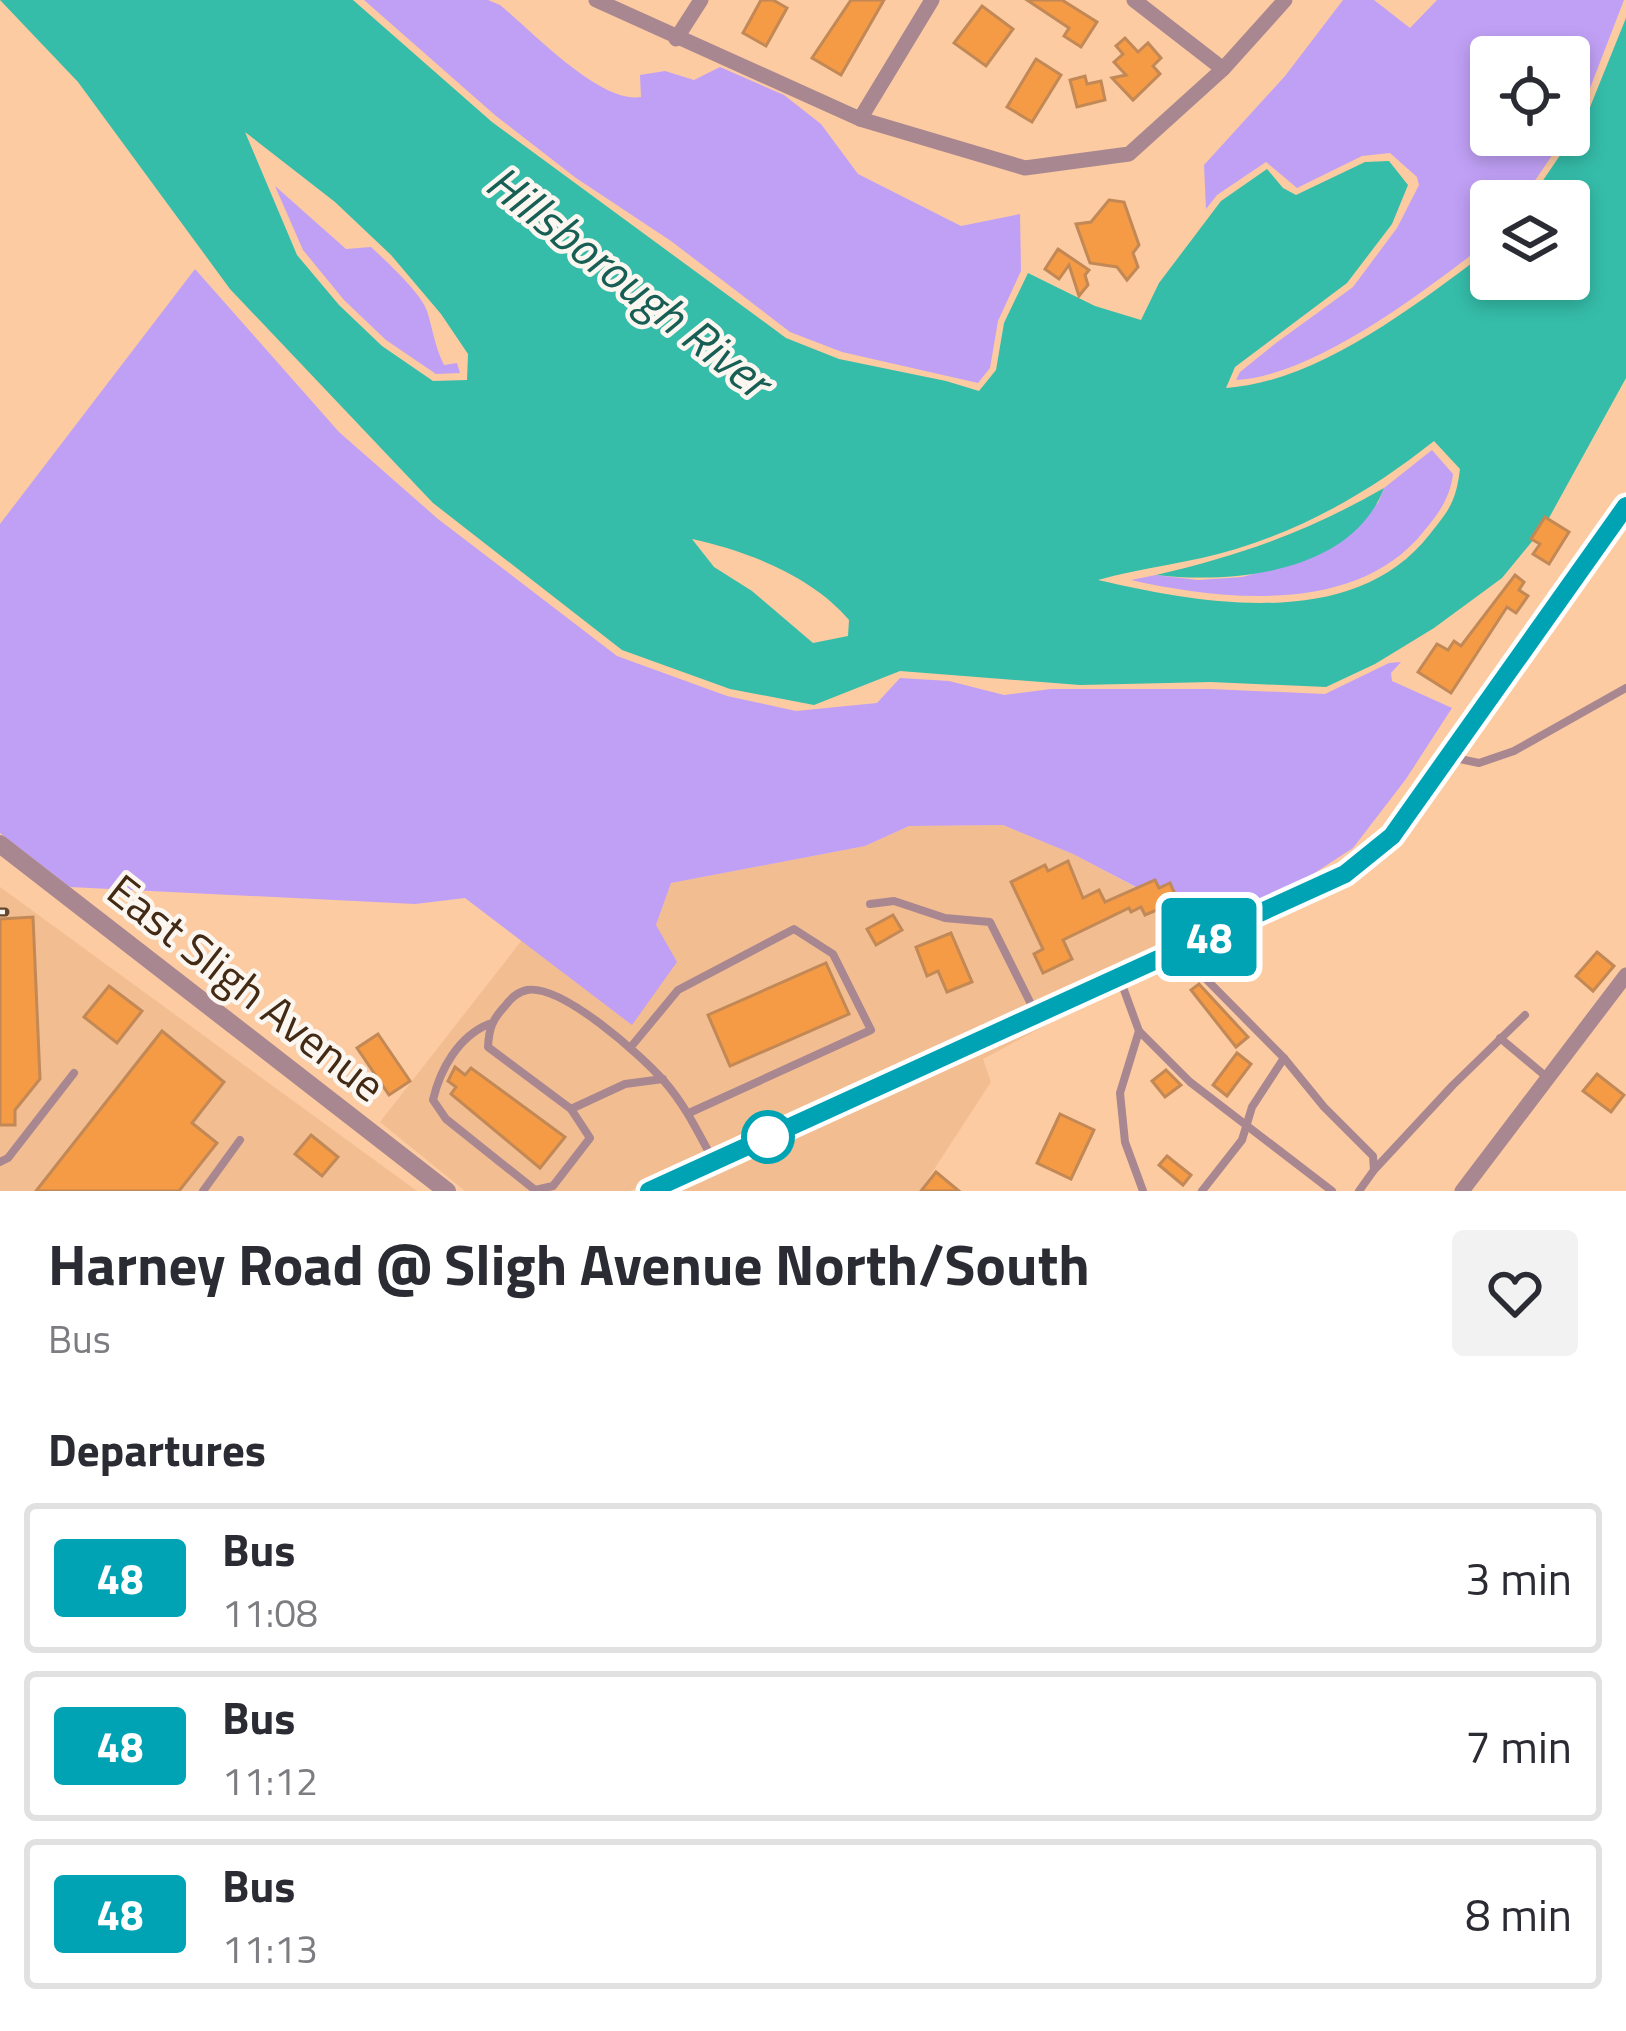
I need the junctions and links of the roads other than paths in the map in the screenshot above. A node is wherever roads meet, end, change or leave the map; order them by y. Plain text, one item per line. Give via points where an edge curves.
1 (596, 0) edge
2 (701, 0) edge
3 (932, 0) edge
4 (1134, 0) edge
5 (1285, 0) edge
6 (676, 39) junction
7 (1223, 69) junction
8 (860, 119) junction
9 (1626, 507) edge
10 (1626, 688) edge
11 (1448, 756) junction
12 (0, 844) edge
13 (870, 904) dead end
14 (1626, 975) edge
15 (1119, 977) junction
16 (1205, 978) dead end
17 (1036, 1015) junction
18 (1525, 1015) dead end
19 (489, 1024) junction
20 (1139, 1031) junction
21 (1500, 1039) junction
22 (629, 1048) junction
23 (1285, 1058) junction
24 (74, 1073) dead end
25 (663, 1079) junction
26 (1549, 1079) junction
27 (571, 1109) junction
28 (689, 1113) junction
29 (1246, 1125) junction
30 (240, 1140) dead end
31 (0, 1162) edge
32 (713, 1162) junction
33 (1373, 1170) junction
34 (203, 1191) edge
35 (447, 1191) edge
36 (649, 1191) edge
37 (1143, 1191) edge
38 (1202, 1191) edge
39 (1333, 1191) edge
40 (1359, 1191) edge
41 (1462, 1191) edge

1 - 6 street
2 - 6 street
3 - 8 street
4 - 7 street
5 - 7 street
6 - 8 street
7 - 8 street via 1129,154 1025,168
9 - 11 street
10 - 11 lane via 1514,751 1479,763
11 - 15 street via 1392,836 1345,874
12 - 35 street, East Sligh Avenue
13 - 17 lane via 990,922
14 - 26 street
15 - 17 street
15 - 20 lane
16 - 23 lane
17 - 32 street
18 - 21 lane
19 - 22 lane via 529,989 557,994
19 - 27 lane via 488,1047
19 - 27 lane via 471,1031 438,1078 433,1100 446,1120 535,1190 554,1186 590,1138
20 - 29 lane
20 - 37 lane via 1120,1093 1125,1142
21 - 26 lane
21 - 33 lane
22 - 25 lane
22 - 28 lane via 678,990 794,929 833,954 871,1030
23 - 29 lane
23 - 33 lane via 1373,1156
24 - 31 lane
25 - 27 lane via 626,1084
25 - 28 lane
26 - 41 street
28 - 32 lane
29 - 38 lane
29 - 39 lane
30 - 34 lane
32 - 36 street
33 - 40 lane

